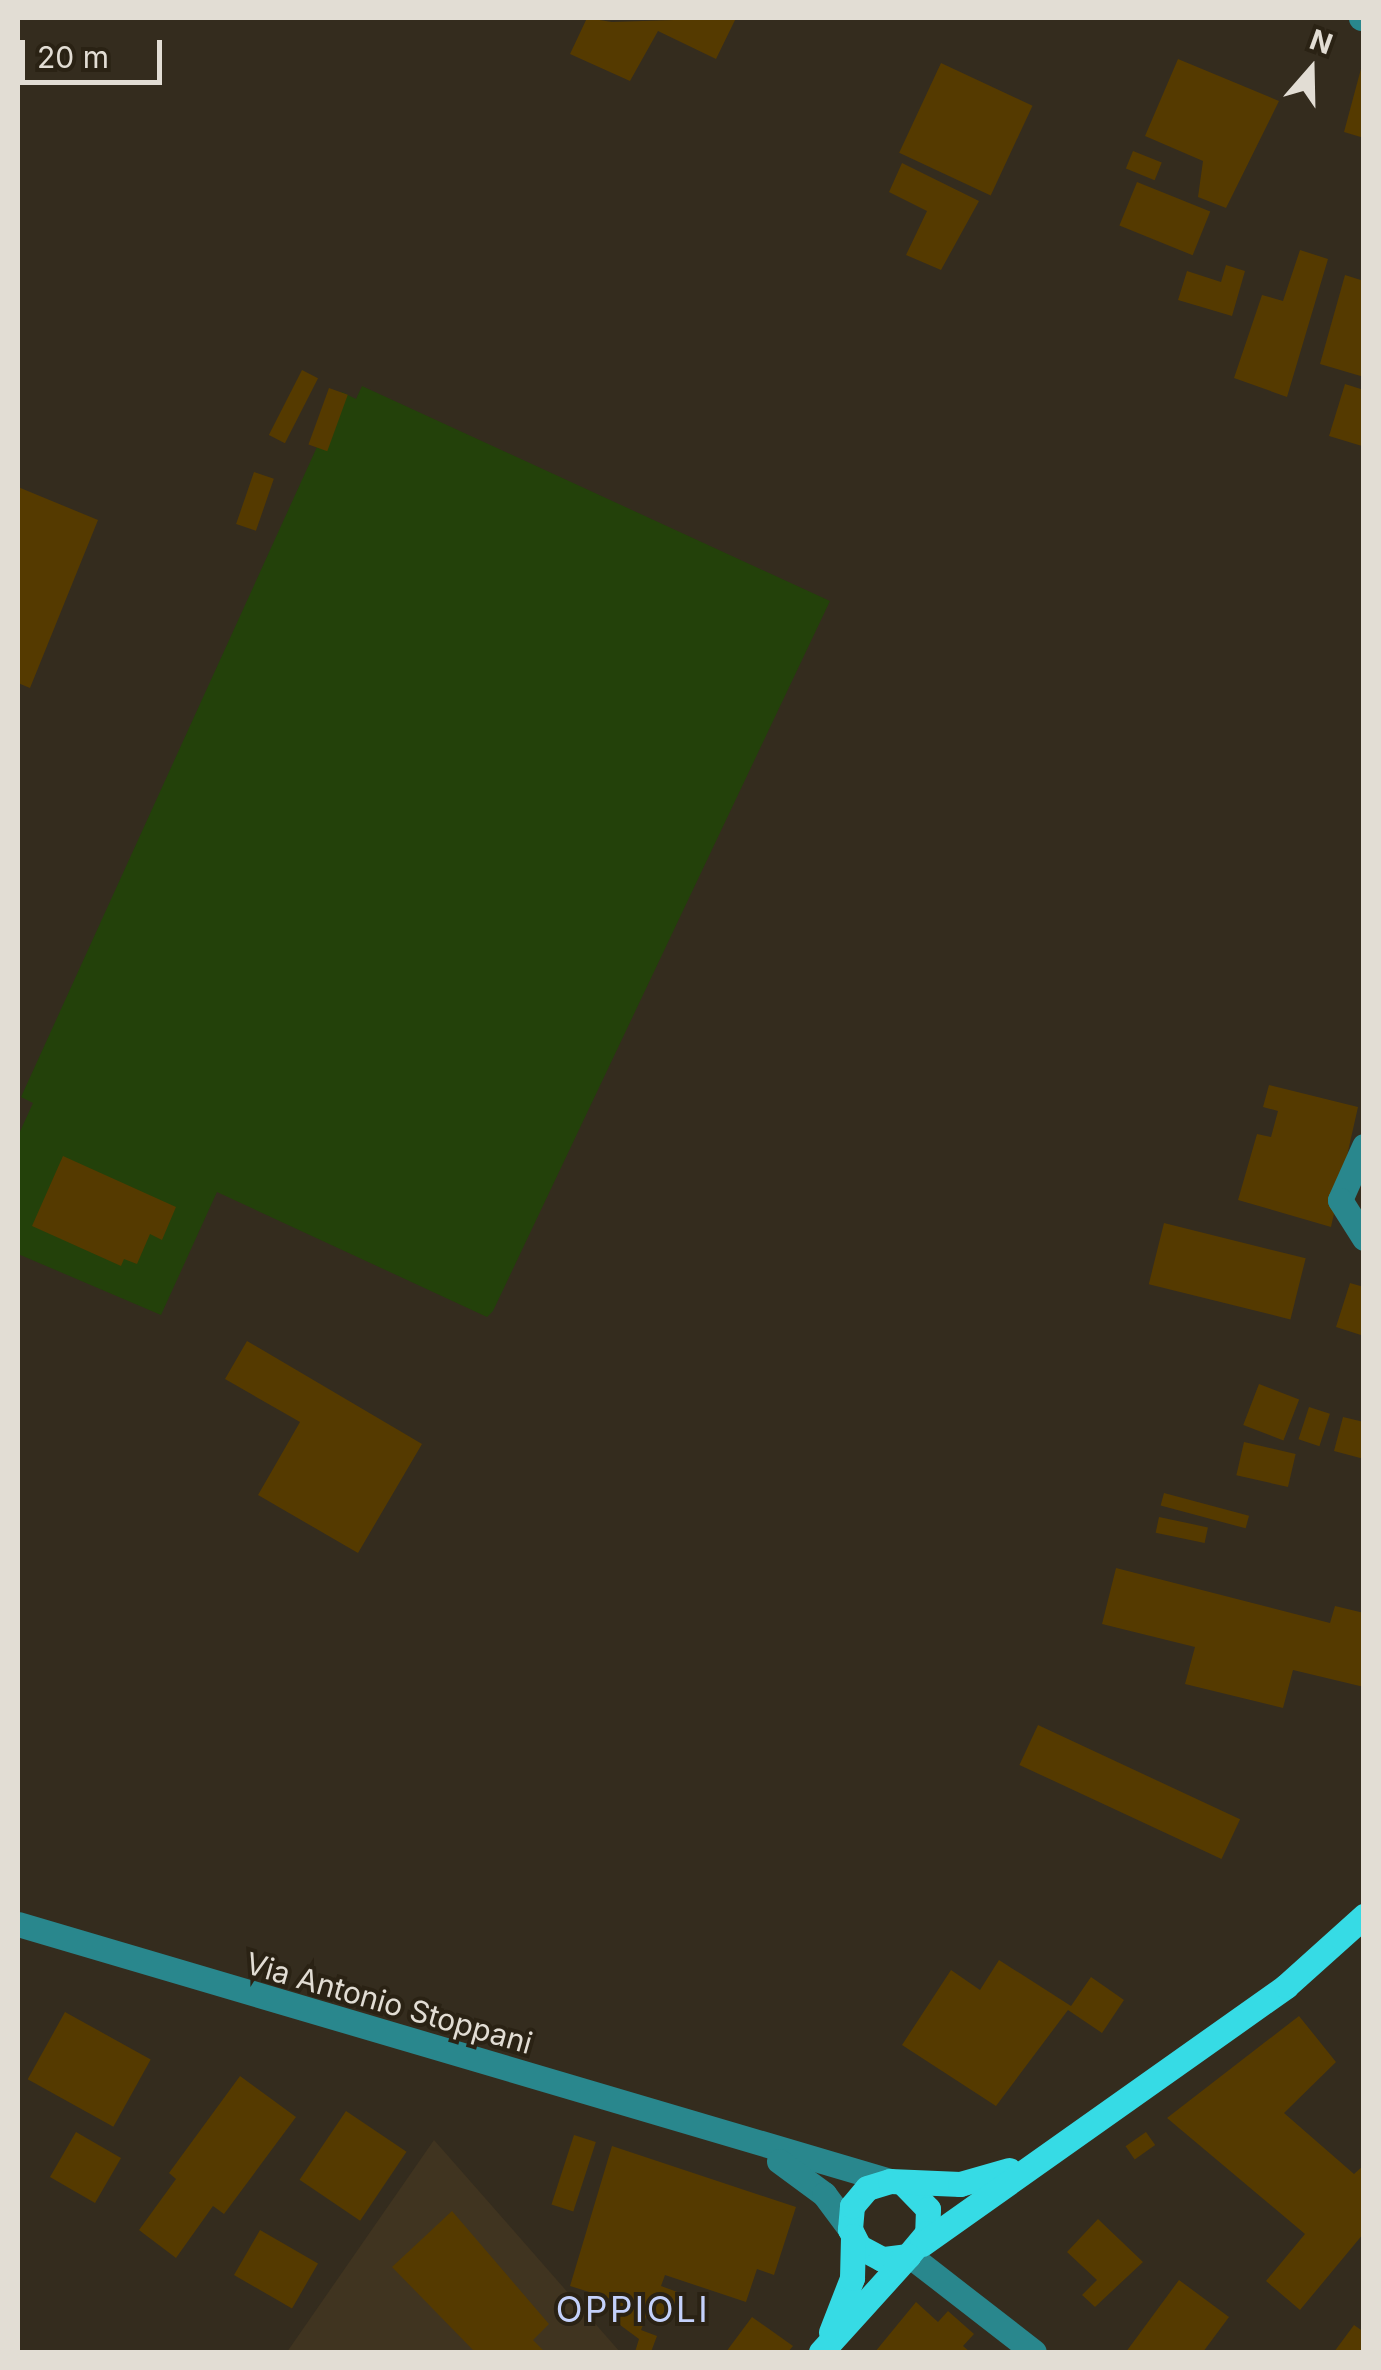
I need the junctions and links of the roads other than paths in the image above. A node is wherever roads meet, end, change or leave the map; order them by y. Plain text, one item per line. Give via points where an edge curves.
1 (1364, 1146) edge
2 (1364, 1238) edge
3 (1363, 1918) edge
4 (18, 1924) edge
5 (743, 2143) junction
6 (1036, 2158) junction
7 (896, 2182) junction
8 (851, 2233) junction
9 (913, 2252) junction
10 (820, 2352) edge
11 (1034, 2352) edge

1 - 2 street via 1340,1200
3 - 6 main road via 1286,1986
4 - 5 street, Via Antonio Stoppani
5 - 7 street
5 - 8 street via 810,2181
6 - 7 main road via 960,2184
6 - 9 main road
7 - 8 main road via 858,2195
7 - 9 main road via 928,2209
8 - 9 main road via 882,2260
8 - 10 main road via 852,2278
9 - 10 main road
9 - 11 street

